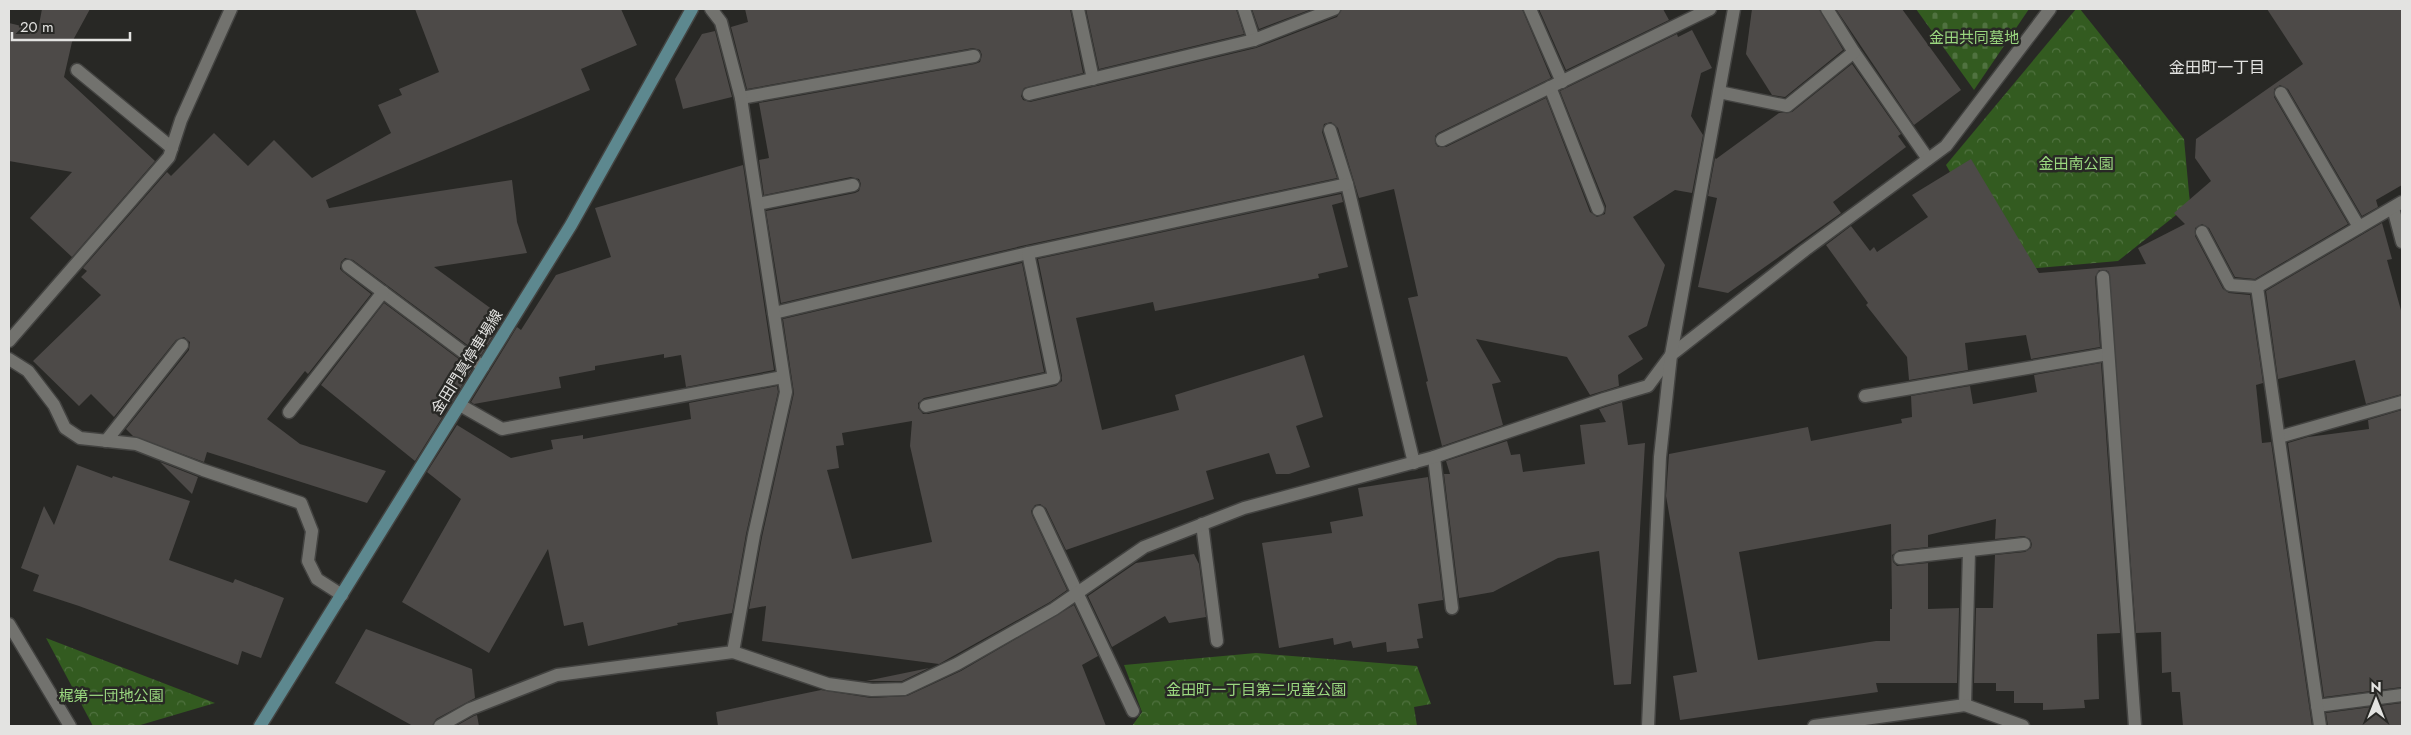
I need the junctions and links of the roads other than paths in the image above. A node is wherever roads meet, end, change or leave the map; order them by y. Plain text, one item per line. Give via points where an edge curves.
1 (231, 9) edge
2 (692, 9) edge
3 (712, 9) edge
4 (1078, 9) edge
5 (1244, 9) edge
6 (1334, 9) edge
7 (1530, 9) edge
8 (1710, 9) edge
9 (1734, 9) edge
10 (1827, 9) edge
11 (2050, 9) edge
12 (1254, 40) junction
13 (1854, 52) junction
14 (974, 56) dead end
15 (77, 70) dead end
16 (1093, 78) junction
17 (1556, 84) junction
18 (1719, 92) junction
19 (2281, 93) dead end
20 (1029, 94) dead end
21 (741, 98) junction
22 (1330, 130) dead end
23 (1442, 140) dead end
24 (172, 148) junction
25 (1928, 159) junction
26 (1347, 184) junction
27 (853, 185) dead end
28 (758, 204) junction
29 (2398, 205) edge
30 (1598, 209) dead end
31 (2359, 227) junction
32 (2202, 232) dead end
33 (2402, 242) edge
34 (1028, 253) junction
35 (348, 266) dead end
36 (2103, 277) dead end
37 (2257, 287) junction
38 (384, 292) junction
39 (774, 313) junction
40 (9, 341) edge
41 (182, 345) dead end
42 (2108, 354) junction
43 (1671, 355) junction
44 (9, 359) edge
45 (483, 367) junction
46 (783, 377) junction
47 (1865, 396) dead end
48 (2402, 402) edge
49 (460, 405) junction
50 (926, 406) dead end
51 (289, 412) dead end
52 (2279, 437) junction
53 (106, 441) junction
54 (1434, 457) junction
55 (1414, 463) junction
56 (1038, 512) dead end
57 (1202, 524) junction
58 (2024, 544) dead end
59 (1969, 551) junction
60 (1900, 558) dead end
61 (1077, 594) junction
62 (342, 595) junction
63 (1452, 608) dead end
64 (9, 624) edge
65 (1217, 641) dead end
66 (733, 652) junction
67 (2402, 695) edge
68 (1965, 705) junction
69 (2317, 706) junction
70 (1133, 711) dead end
71 (70, 726) edge
72 (260, 726) edge
73 (440, 726) edge
74 (1648, 726) edge
75 (1814, 726) edge
76 (2023, 726) edge
77 (2135, 726) edge
78 (2320, 726) edge

1 - 24 street via 181,120
2 - 45 main road, 金田門真停車場線 via 571,225
3 - 21 street via 721,22
4 - 16 street
5 - 12 street
6 - 12 street
7 - 17 street
8 - 17 street
9 - 18 street
10 - 13 street
11 - 25 street via 1946,146
12 - 16 street
13 - 18 street via 1787,106
13 - 25 street
14 - 21 street
15 - 24 street
16 - 20 street
17 - 23 street
17 - 30 street
18 - 43 street
19 - 31 street
21 - 28 street
22 - 26 street
24 - 40 street via 169,157
25 - 43 street
26 - 34 street
26 - 55 street
27 - 28 street
28 - 39 street
29 - 31 street
29 - 33 street
31 - 37 street
32 - 37 street via 2230,285
34 - 39 street
34 - 50 street via 1054,378
35 - 38 street
36 - 42 street
37 - 52 street
38 - 45 street
38 - 51 street
39 - 46 street
41 - 53 street
42 - 47 street
42 - 77 street
43 - 54 street via 1648,386
43 - 74 street via 1660,457
44 - 53 street via 28,371 54,405 65,428 80,438
45 - 49 main road, 金田門真停車場線
46 - 49 street via 502,429
46 - 66 street via 786,392 754,535
48 - 52 street
49 - 62 main road, 金田門真停車場線
52 - 69 street
53 - 62 street via 136,444 301,503 312,531 308,561 317,579
54 - 55 street
54 - 63 street
55 - 57 street via 1244,508
56 - 61 street
57 - 61 street via 1144,547
57 - 65 street
58 - 59 street
59 - 60 street
59 - 68 street
61 - 66 street via 957,664 904,689 872,690 828,684
61 - 70 street
62 - 72 main road, 金田門真停車場線
64 - 71 street
66 - 73 street via 557,675 470,709
67 - 69 street
68 - 75 street
68 - 76 street
69 - 78 street

